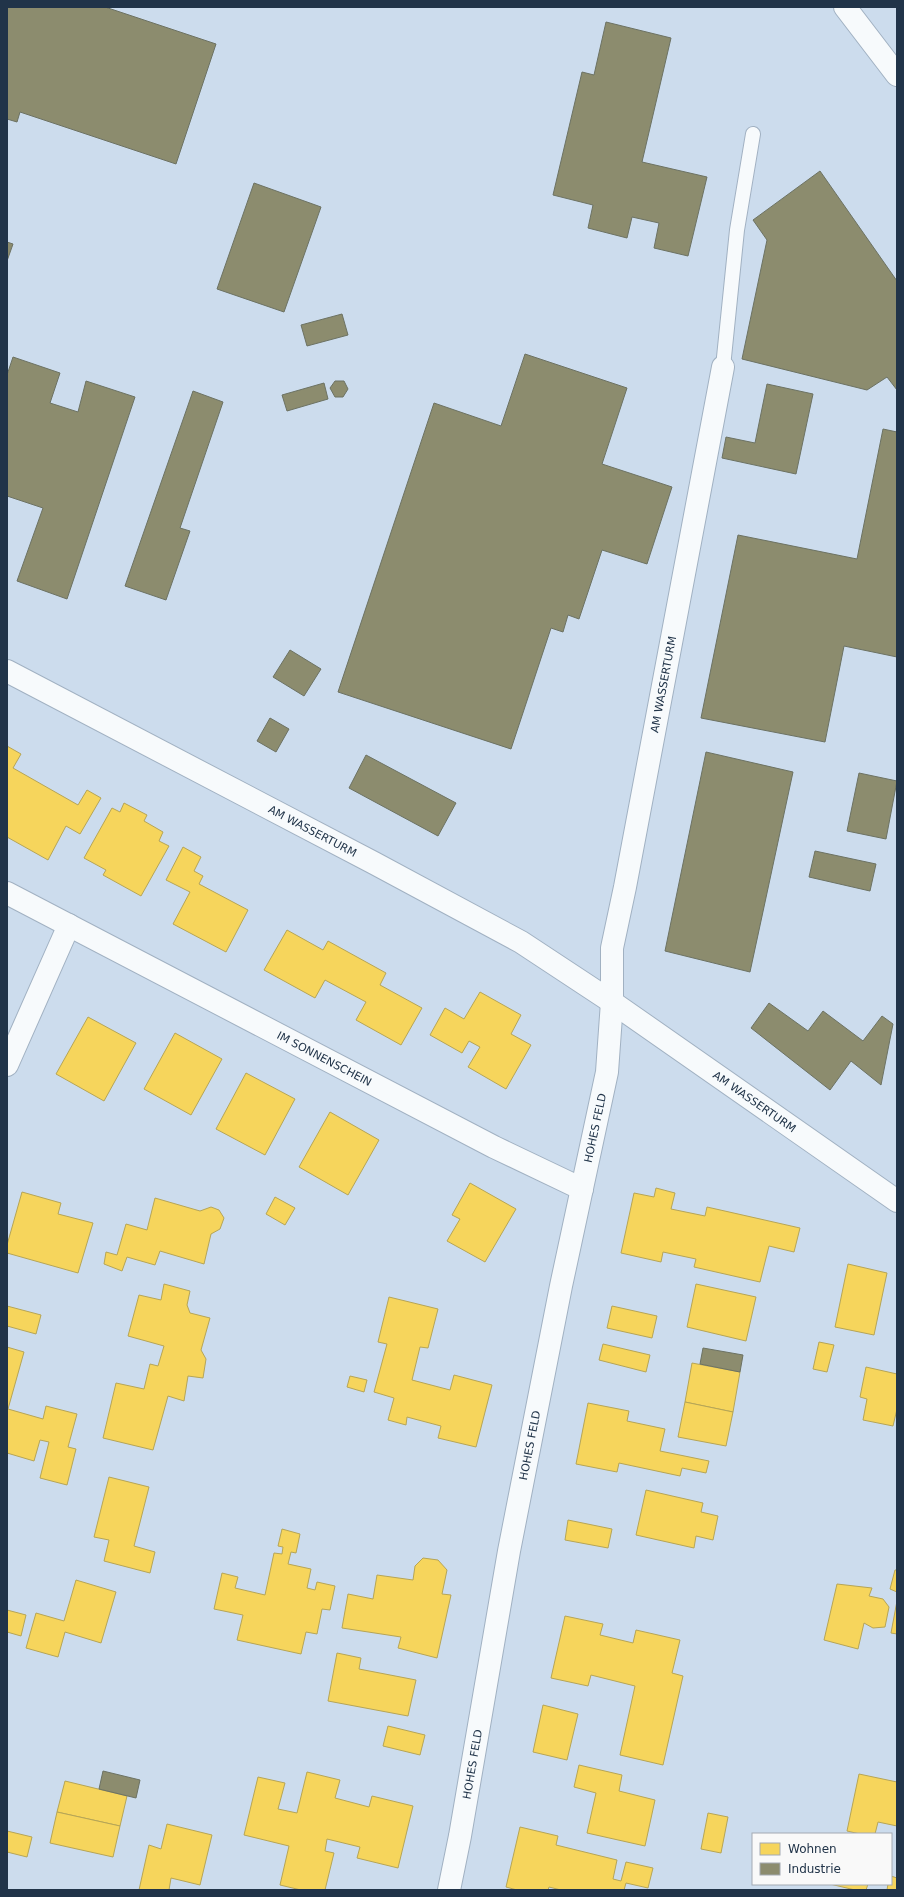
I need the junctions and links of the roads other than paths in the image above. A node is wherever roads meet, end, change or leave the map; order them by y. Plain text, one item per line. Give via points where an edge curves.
1 (845, 7) edge
2 (897, 75) edge
3 (753, 134) dead end
4 (723, 367) joint
5 (7, 671) edge
6 (7, 893) edge
7 (69, 925) junction
8 (612, 1002) junction
9 (7, 1065) edge
10 (582, 1189) junction
11 (897, 1201) edge
12 (449, 1890) edge

1 - 2 street
3 - 4 lane via 737,230
4 - 8 street, AM WASSERTURM via 612,948
5 - 8 street, AM WASSERTURM via 521,942
6 - 7 street, IM SONNENSCHEIN
7 - 9 street
7 - 10 street, IM SONNENSCHEIN via 494,1147
8 - 10 street, HOHES FELD via 607,1072
8 - 11 street, AM WASSERTURM
10 - 12 street, HOHES FELD via 509,1551

